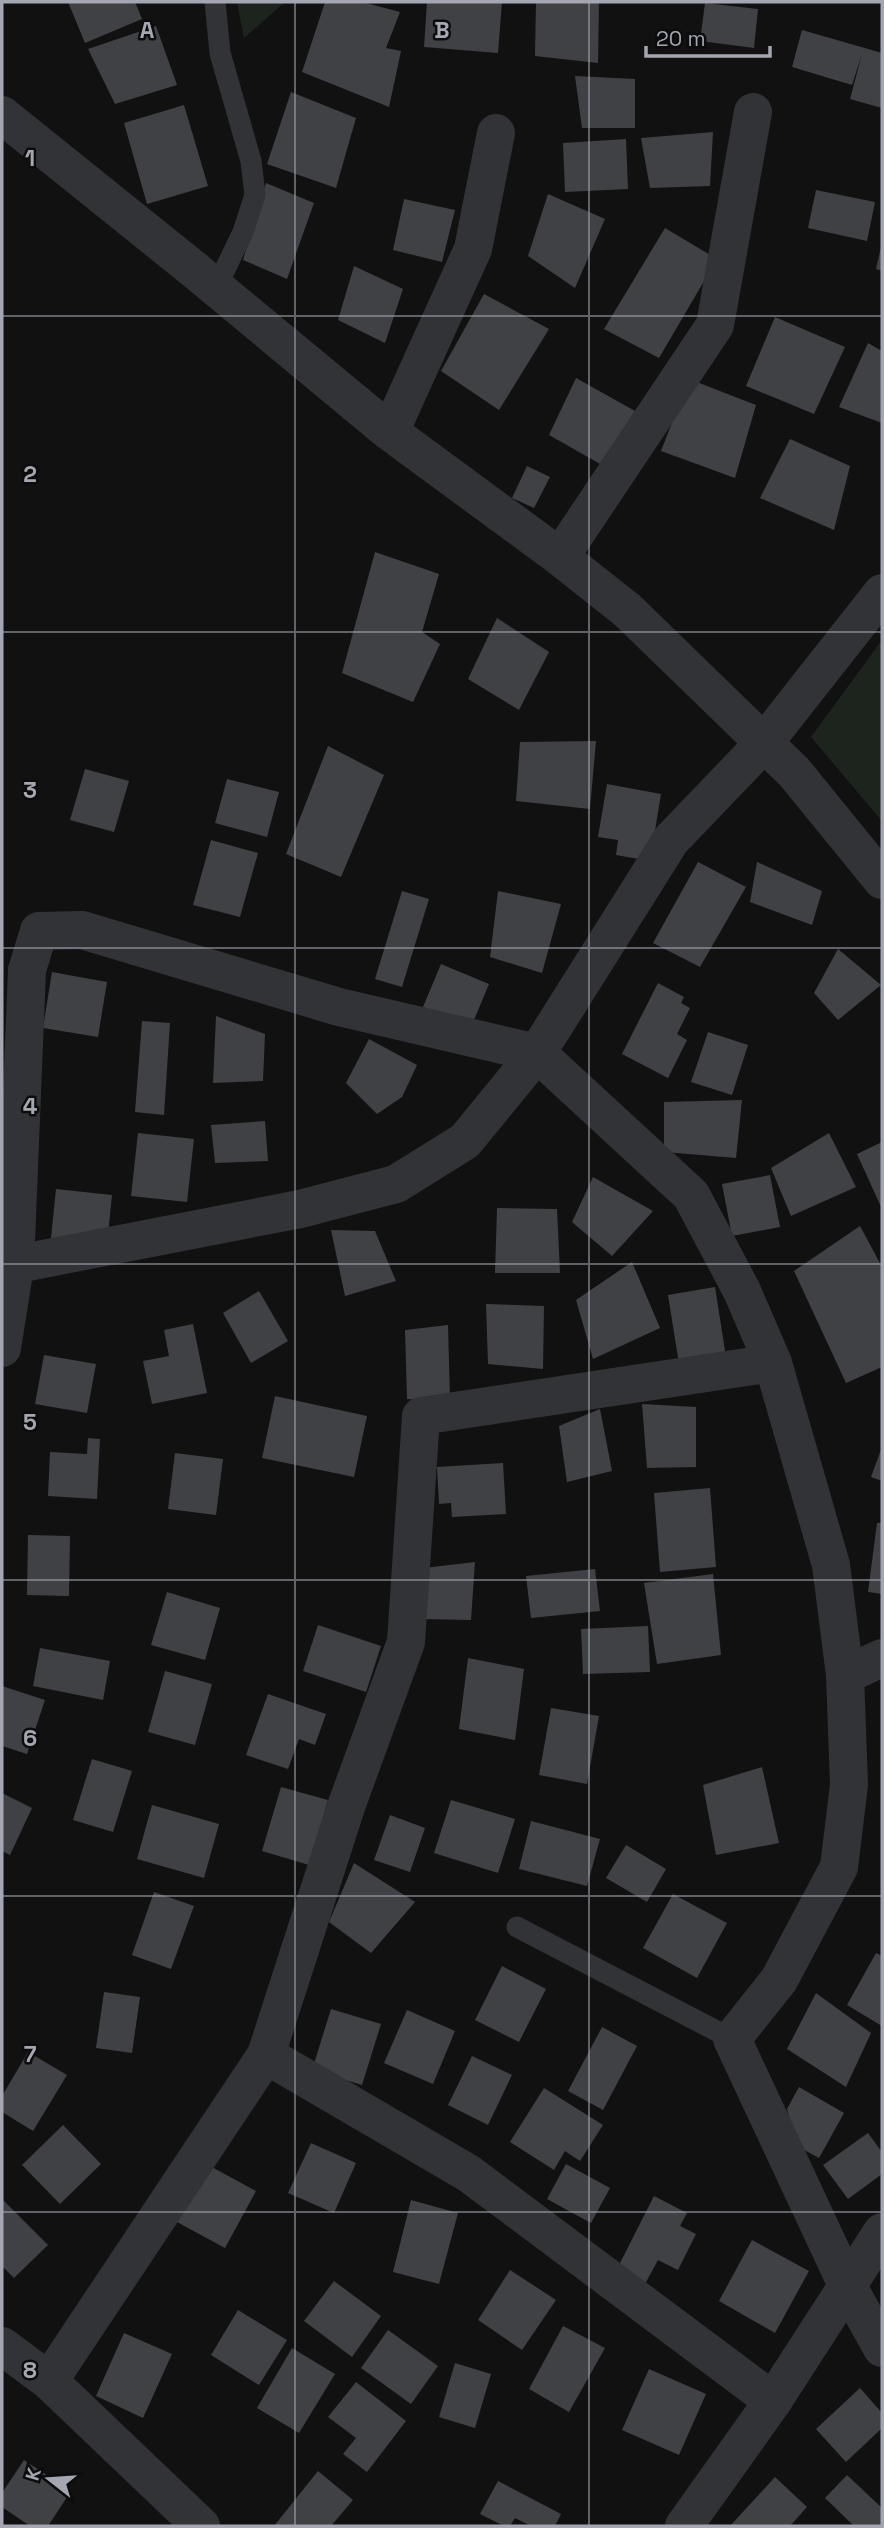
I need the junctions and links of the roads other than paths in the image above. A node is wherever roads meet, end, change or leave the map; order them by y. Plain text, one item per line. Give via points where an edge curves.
1 (215, 2) edge
2 (753, 113) dead end
3 (2, 115) edge
4 (496, 133) dead end
5 (216, 288) junction
6 (390, 432) junction
7 (560, 557) junction
8 (882, 593) edge
9 (764, 743) junction
10 (882, 880) edge
11 (537, 1053) junction
12 (9, 1267) edge
13 (2, 1348) edge
14 (773, 1363) junction
15 (882, 1658) edge
16 (845, 1675) junction
17 (517, 1927) dead end
18 (732, 2039) junction
19 (267, 2055) junction
20 (882, 2232) edge
21 (865, 2280) edge
22 (2, 2347) edge
23 (882, 2348) edge
24 (49, 2381) junction
25 (773, 2401) junction
26 (201, 2526) edge
27 (684, 2526) edge

1 - 5 lane via 220,53 251,161 255,195
2 - 7 street via 715,325
3 - 5 street
4 - 6 street via 473,249
5 - 6 street
6 - 7 street
7 - 9 street via 627,610
8 - 9 street
9 - 10 street via 794,772
9 - 11 street via 671,841
11 - 12 street via 465,1141 396,1184 300,1209
11 - 12 street via 339,1007 82,930 39,931 27,970
11 - 14 street via 691,1195
12 - 13 street
14 - 16 street via 831,1565
14 - 19 street via 421,1416 407,1642 347,1804
15 - 16 street
16 - 18 street via 849,1785 839,1867 779,1980
17 - 18 lane
18 - 21 street
19 - 24 street
19 - 25 street via 468,2173
20 - 21 street
21 - 23 street
21 - 25 street
22 - 24 street
24 - 26 street
25 - 27 street

